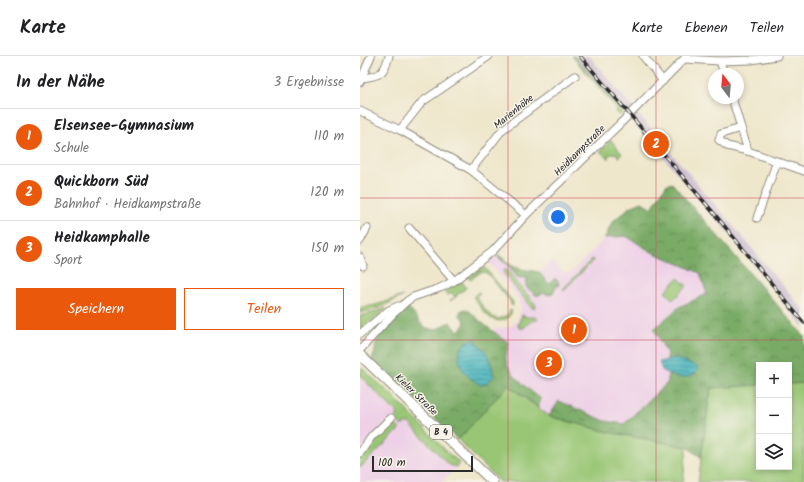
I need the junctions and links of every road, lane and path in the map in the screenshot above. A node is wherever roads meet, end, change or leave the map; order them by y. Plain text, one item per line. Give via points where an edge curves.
1 (371, 56) edge
2 (389, 56) edge
3 (489, 56) edge
4 (643, 56) edge
5 (777, 56) edge
6 (686, 57) edge
7 (720, 61) junction
8 (722, 68) edge
9 (575, 76) dead end
10 (361, 80) edge
11 (663, 81) junction
12 (734, 104) edge
13 (360, 111) edge
14 (741, 128) junction
15 (400, 130) junction
16 (748, 151) junction
17 (777, 161) junction
18 (471, 170) junction
19 (804, 171) edge
20 (526, 215) junction
21 (757, 218) dead end
22 (367, 228) dead end
23 (409, 228) dead end
24 (360, 241) edge
25 (360, 257) edge
26 (363, 266) dead end
27 (454, 281) junction
28 (407, 301) junction
29 (360, 334) edge
30 (360, 350) edge
31 (360, 355) edge
32 (391, 418) dead end
33 (360, 453) edge
34 (491, 482) edge

1 - 10 street
2 - 10 street via 382,73
3 - 15 street via 422,102
4 - 11 street
5 - 7 street, Heidkampstraße
6 - 7 street, Heidkampstraße
6 - 11 street, Heidkampstraße
7 - 8 street
9 - 18 street, Marienhöhe via 502,130
11 - 20 street, Heidkampstraße
12 - 14 street
13 - 15 street
14 - 16 street
14 - 16 street via 721,134 719,140 726,146
15 - 18 street
16 - 17 street
17 - 19 street
17 - 21 street
18 - 20 street
20 - 27 street, Heidkampstraße via 493,251
22 - 24 street
23 - 27 street
25 - 26 street
27 - 28 street, Heidkampstraße
28 - 29 street, Heidkampstraße via 389,310
28 - 30 street, Heidkampstraße
31 - 34 main road, Kieler Straße / B 4
32 - 33 street via 372,436

